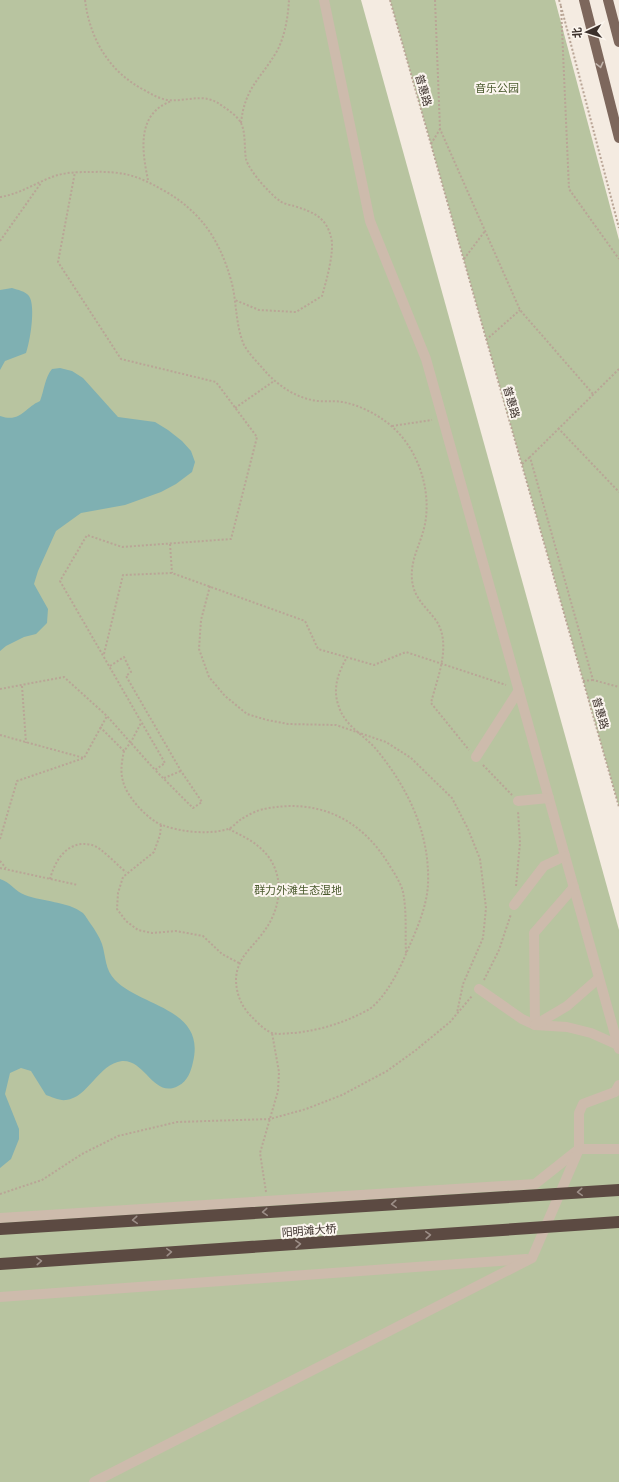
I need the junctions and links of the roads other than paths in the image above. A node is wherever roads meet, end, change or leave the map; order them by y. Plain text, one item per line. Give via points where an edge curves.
1 (324, 0) edge
2 (584, 0) edge
3 (608, 0) edge
4 (619, 42) edge
5 (619, 138) edge
6 (519, 690) junction
7 (476, 757) road end
8 (549, 798) junction
9 (518, 801) road end
10 (565, 856) junction
11 (574, 887) junction
12 (514, 905) road end
13 (599, 978) junction
14 (479, 989) road end
15 (535, 1025) junction
16 (619, 1047) edge
17 (619, 1085) edge
18 (579, 1149) junction
19 (619, 1149) edge
20 (619, 1190) edge
21 (0, 1218) edge
22 (619, 1222) edge
23 (0, 1229) edge
24 (532, 1258) junction
25 (0, 1264) edge
26 (0, 1297) edge
27 (94, 1482) edge

1 - 6 lane via 370,221 426,358
2 -> 5 main road
3 - 4 main road
6 - 7 lane
6 - 8 lane
8 - 9 lane
8 - 10 lane
10 - 11 lane
10 - 12 lane via 544,866
11 - 13 lane
11 - 15 lane via 534,933
13 - 15 lane via 567,1006
13 - 16 lane
14 - 15 lane
15 - 16 lane via 567,1027 591,1033
17 - 18 lane via 615,1092 583,1104 579,1113
18 - 19 lane
18 - 21 lane via 535,1184
18 - 24 lane
20 -> 23 highway, 阳明滩大桥, bridge
25 -> 22 highway, 阳明滩大桥, bridge
24 - 26 lane
24 - 27 lane

